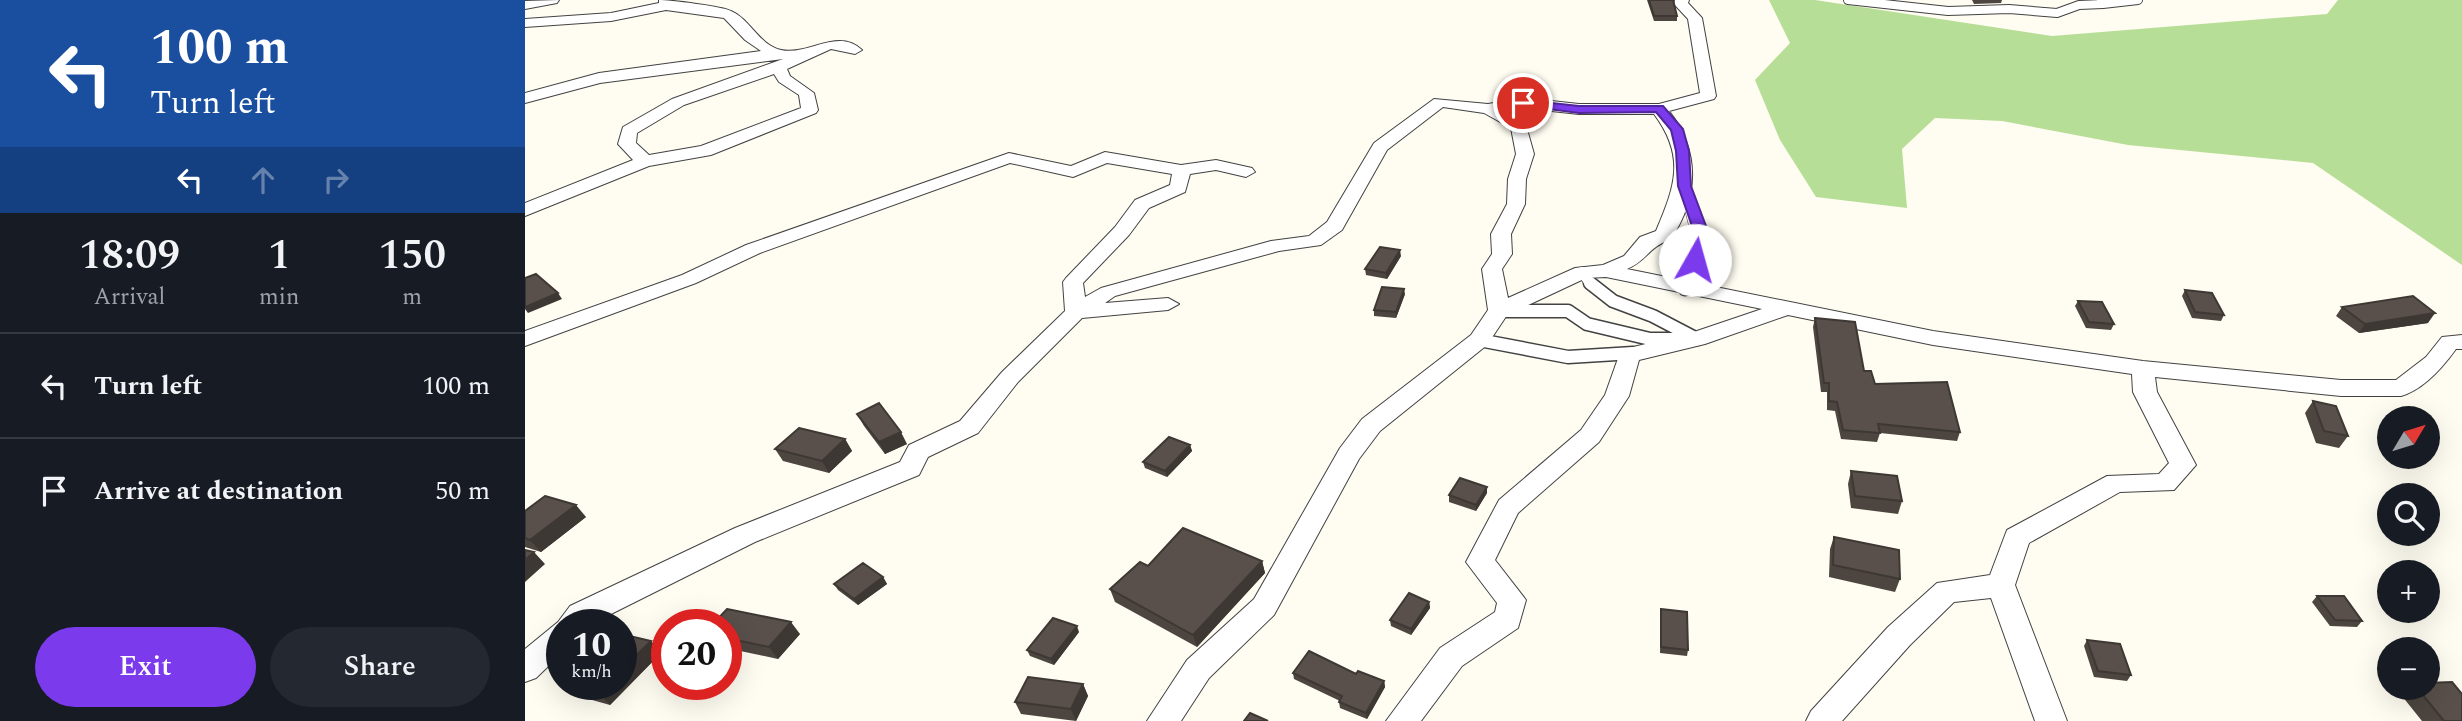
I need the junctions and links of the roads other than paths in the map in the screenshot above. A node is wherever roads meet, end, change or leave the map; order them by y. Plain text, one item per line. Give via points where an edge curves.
1 (552, 0) edge
2 (1682, 0) edge
3 (1848, 0) edge
4 (2024, 0) edge
5 (2138, 0) edge
6 (2102, 2) edge
7 (666, 3) edge
8 (525, 5) edge
9 (2009, 9) junction
10 (525, 23) edge
11 (855, 50) dead end
12 (777, 61) junction
13 (525, 98) edge
14 (1488, 108) junction
15 (1659, 109) junction
16 (645, 161) junction
17 (1181, 170) junction
18 (1246, 172) dead end
19 (1684, 186) junction
20 (525, 210) edge
21 (1594, 271) junction
22 (1685, 289) junction
23 (1168, 304) dead end
24 (1784, 309) junction
25 (1499, 310) junction
26 (1076, 312) junction
27 (525, 339) edge
28 (1650, 339) junction
29 (1697, 339) junction
30 (1479, 340) junction
31 (2462, 342) edge
32 (1629, 355) junction
33 (2143, 368) junction
34 (2001, 585) junction
35 (592, 609) edge
36 (546, 649) edge
37 (525, 669) edge
38 (1163, 721) edge
39 (1402, 721) edge
40 (1822, 721) edge
41 (2051, 721) edge

1 - 8 street
2 - 15 street via 1695,18 1709,96
3 - 9 lane via 1948,11
4 - 9 lane
5 - 6 lane
6 - 9 lane via 2057,13
7 - 10 street via 611,17
7 - 12 street via 728,14
11 - 12 street via 830,44
12 - 13 street via 599,78
12 - 16 street via 678,102 629,131 627,145
12 - 16 street via 784,79 806,93 810,110 705,151
14 - 15 street via 1523,103 1579,109
14 - 25 street via 1519,127 1525,154 1516,204 1501,234 1502,254 1492,269
14 - 26 street via 1440,103 1415,119 1380,147 1335,226 1314,241 1278,245 1108,292
15 - 19 street via 1677,129
16 - 20 street
17 - 18 street via 1216,165
17 - 26 street via 1179,187 1142,204 1073,282
17 - 27 street via 1105,157 1073,172 1009,159 753,249 689,279
19 - 21 street via 1664,234 1647,242 1631,260
19 - 22 lane via 1699,226
21 - 22 street
21 - 25 street
21 - 29 lane via 1592,289 1610,301
22 - 24 street
23 - 26 street
24 - 29 street
24 - 33 street via 1933,338
25 - 28 lane via 1568,311 1587,324
25 - 30 street
26 - 35 street via 1010,377 969,427 918,452 910,468 745,535
28 - 29 lane
28 - 32 lane
29 - 32 street
30 - 32 lane via 1568,357
30 - 38 street via 1371,425 1349,454 1264,607 1198,669
31 - 33 street via 2450,342 2434,362 2401,388 2341,388
32 - 39 street via 1617,396 1590,436 1508,508 1480,562 1512,600 1508,619 1451,657
33 - 34 street via 2145,392 2183,465 2165,483 2116,483 2017,537
34 - 40 street via 1947,591
34 - 41 street
36 - 37 street

